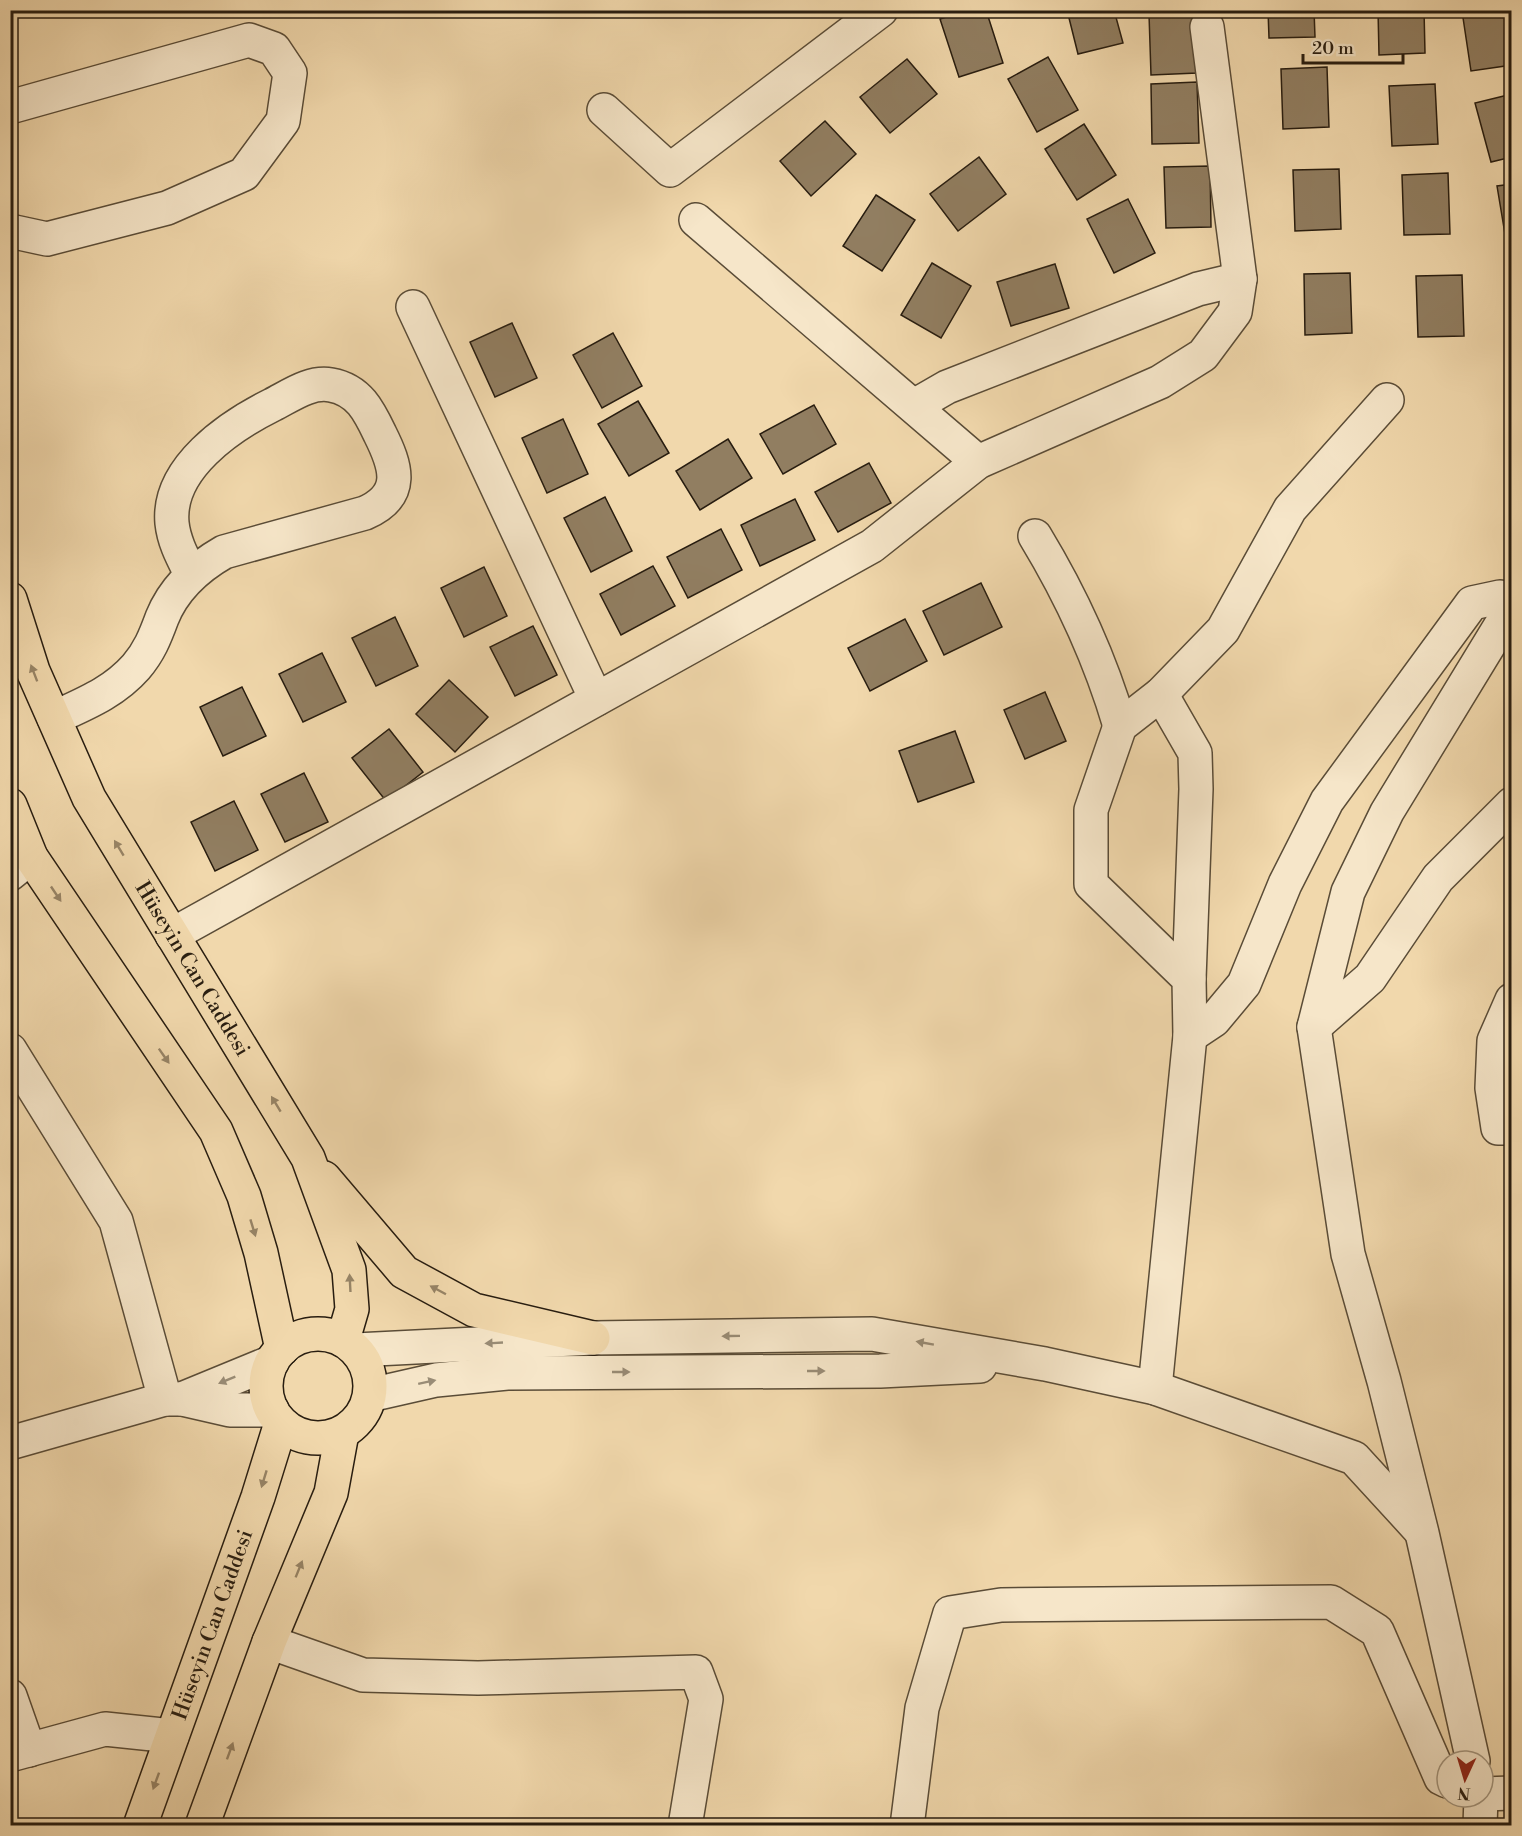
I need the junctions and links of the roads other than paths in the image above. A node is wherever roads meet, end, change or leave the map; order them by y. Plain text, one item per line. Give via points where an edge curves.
1 (878, 11) edge
2 (1207, 27) dead end
3 (10, 107) edge
4 (604, 110) dead end
5 (696, 220) dead end
6 (10, 231) edge
7 (1240, 279) junction
8 (413, 307) dead end
9 (1387, 400) dead end
10 (914, 406) junction
11 (978, 462) junction
12 (1035, 536) dead end
13 (191, 574) junction
14 (10, 599) edge
15 (1510, 610) edge
16 (1161, 694) junction
17 (596, 699) junction
18 (54, 718) junction
19 (1120, 726) junction
20 (1512, 804) edge
21 (10, 805) edge
22 (21, 865) edge
23 (172, 935) junction
24 (1189, 978) junction
25 (1512, 1000) edge
26 (1314, 1027) junction
27 (1190, 1036) junction
28 (10, 1050) edge
29 (1512, 1128) edge
30 (308, 1158) junction
31 (593, 1338) junction
32 (349, 1345) junction
33 (277, 1356) junction
34 (1045, 1364) junction
35 (1155, 1388) junction
36 (370, 1395) junction
37 (173, 1399) junction
38 (276, 1416) junction
39 (342, 1433) junction
40 (10, 1443) edge
41 (1422, 1533) junction
42 (269, 1642) junction
43 (10, 1696) edge
44 (172, 1736) junction
45 (1470, 1749) edge
46 (20, 1753) edge
47 (1435, 1764) edge
48 (1512, 1793) edge
49 (1495, 1794) edge
50 (1481, 1809) edge
51 (140, 1826) edge
52 (202, 1826) edge
53 (685, 1826) edge
54 (907, 1826) edge
55 (1480, 1826) edge

1 - 4 street via 670,170
2 - 7 street
3 - 6 street via 249,40 274,49 290,73 283,121 244,174 167,208 47,239
5 - 10 street
7 - 10 street via 1198,289 947,387
7 - 11 street via 1235,312 1203,356 1160,382
8 - 17 street
9 - 16 street via 1290,509 1223,630
10 - 11 street
11 - 17 street via 872,546
12 - 19 street via 1079,615 1101,665
13 - 13 street via 224,552 365,513 384,501 394,481 393,459 360,399 329,385 304,388 244,418 212,443 186,476 173,508 174,534
13 - 18 street via 169,604 157,635 136,667 102,695
18 -> 14 main road, Hüseyin Can Caddesi via 33,671
15 - 26 street via 1387,812 1348,892
15 - 27 street via 1500,597 1472,603 1327,801 1285,884 1244,984 1214,1020
16 - 19 street
16 - 24 street via 1195,753
17 - 23 street
23 -> 18 main road, Hüseyin Can Caddesi via 89,798
19 - 24 street via 1091,810 1091,884
20 - 26 street via 1438,878 1370,978
21 - 22 main road
22 -> 33 main road via 216,1131 254,1230
30 -> 23 main road, Hüseyin Can Caddesi
24 - 27 street
25 - 29 street via 1494,1041 1492,1088 1498,1128
26 - 41 street via 1348,1254
27 - 35 street
28 - 37 street via 116,1221
31 -> 30 main road via 474,1310 404,1272
32 -> 30 main road, Hüseyin Can Caddesi via 349,1270
31 -> 32 street
34 -> 31 street via 872,1334
32 - 33 main road via 327,1335 311,1335 295,1340
32 - 36 main road via 365,1363
33 -> 37 street
33 - 38 main road via 267,1378 266,1394
34 - 35 street
36 -> 34 street via 436,1380 507,1372 880,1371
35 - 41 street via 1354,1458
36 - 39 main road via 365,1411
37 - 38 street
37 - 40 street
38 - 39 main road via 294,1433 310,1438
38 -> 44 main road, Hüseyin Can Caddesi via 258,1497
42 -> 39 main road via 331,1493
41 - 45 street
52 -> 42 main road
42 - 53 street via 363,1675 478,1678 696,1672 706,1699
43 - 46 street
44 - 46 street via 105,1729
44 -> 51 main road, Hüseyin Can Caddesi
47 - 54 street via 1377,1631 1331,1602 1001,1605 950,1613 922,1708
48 - 49 street
50 - 55 street

